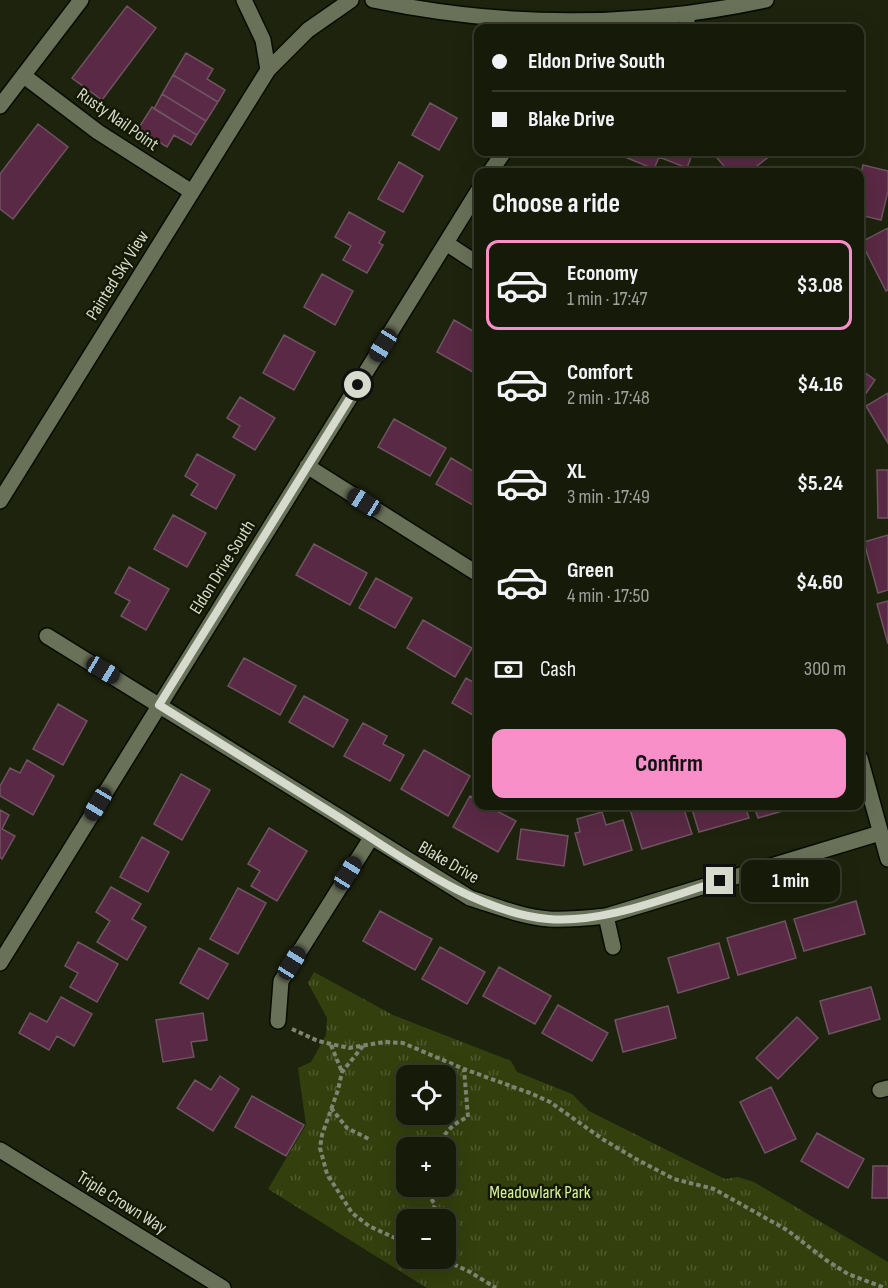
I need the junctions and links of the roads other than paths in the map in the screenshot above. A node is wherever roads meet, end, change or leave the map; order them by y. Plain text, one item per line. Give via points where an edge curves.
1 (81, 0) edge
2 (244, 0) edge
3 (351, 0) edge
4 (373, 0) edge
5 (766, 0) edge
6 (687, 21) edge
7 (530, 24) edge
8 (268, 70) junction
9 (24, 76) junction
10 (0, 106) edge
11 (192, 192) junction
12 (474, 198) edge
13 (446, 243) junction
14 (474, 261) edge
15 (307, 466) junction
16 (0, 501) edge
17 (474, 571) edge
18 (47, 636) dead end
19 (159, 705) junction
20 (864, 773) edge
21 (880, 832) junction
22 (370, 838) junction
23 (888, 860) edge
24 (606, 916) junction
25 (613, 947) dead end
26 (0, 963) edge
27 (278, 1021) road end
28 (0, 1150) edge
29 (223, 1288) edge

1 - 9 street
2 - 8 street via 263,40
3 - 8 street, Painted Sky View via 308,30
4 - 7 street
5 - 6 street
6 - 7 street
8 - 11 street, Painted Sky View
9 - 10 street
9 - 11 street, Rusty Nail Point via 98,132
11 - 16 street, Painted Sky View
12 - 13 street, Eldon Drive South
13 - 14 street
13 - 15 street, Eldon Drive South
15 - 17 street
15 - 19 street, Eldon Drive South
18 - 19 street, Blake Drive
19 - 22 street, Blake Drive
19 - 26 street, Eldon Drive South
20 - 21 street
21 - 23 street
21 - 24 street, Blake Drive
22 - 24 street, Blake Drive via 471,898 511,912 547,919
22 - 27 street via 281,981
24 - 25 street
28 - 29 street, Triple Crown Way

